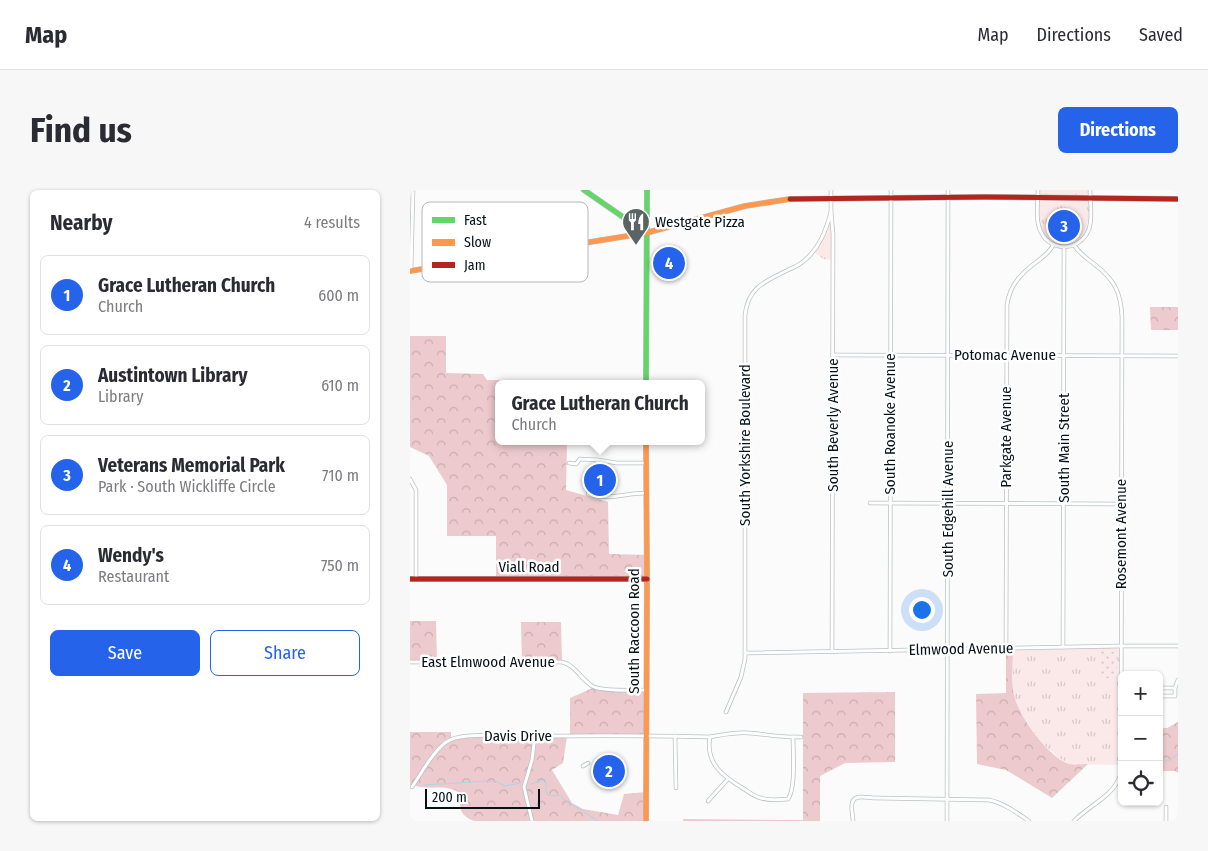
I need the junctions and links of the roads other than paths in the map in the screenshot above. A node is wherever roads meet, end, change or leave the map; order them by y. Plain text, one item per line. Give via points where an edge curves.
1 (414, 190) edge
2 (584, 190) edge
3 (647, 190) edge
4 (831, 190) edge
5 (891, 190) edge
6 (948, 190) edge
7 (1038, 190) edge
8 (1090, 190) edge
9 (948, 197) junction
10 (831, 198) junction
11 (891, 198) junction
12 (1038, 198) junction
13 (1090, 198) junction
14 (1178, 199) edge
15 (831, 212) junction
16 (646, 233) junction
17 (588, 242) edge
18 (1053, 245) junction
19 (1074, 245) junction
20 (1064, 248) junction
21 (411, 270) edge
22 (833, 355) junction
23 (891, 355) junction
24 (948, 355) junction
25 (1006, 355) junction
26 (1064, 355) junction
27 (1122, 355) junction
28 (1178, 356) edge
29 (646, 380) edge
30 (646, 445) edge
31 (598, 460) junction
32 (569, 463) dead end
33 (646, 463) junction
34 (410, 479) edge
35 (646, 493) junction
36 (870, 504) dead end
37 (890, 504) junction
38 (948, 504) junction
39 (1006, 504) junction
40 (1064, 504) junction
41 (1121, 504) junction
42 (413, 579) edge
43 (647, 579) junction
44 (1121, 646) junction
45 (1178, 646) edge
46 (1064, 647) junction
47 (1006, 648) junction
48 (948, 649) junction
49 (890, 650) junction
50 (832, 652) junction
51 (745, 653) junction
52 (410, 662) edge
53 (1178, 680) edge
54 (1163, 688) edge
55 (1175, 688) junction
56 (647, 690) junction
57 (1163, 696) edge
58 (726, 712) dead end
59 (535, 736) junction
60 (647, 736) junction
61 (675, 736) junction
62 (710, 737) junction
63 (793, 737) junction
64 (801, 737) dead end
65 (588, 763) dead end
66 (583, 766) dead end
67 (728, 779) junction
68 (412, 787) dead end
69 (676, 788) dead end
70 (948, 799) junction
71 (708, 800) dead end
72 (1166, 806) dead end
73 (532, 821) edge
74 (646, 821) edge
75 (853, 821) edge
76 (947, 821) edge
77 (1029, 821) edge
78 (1074, 821) edge
79 (1166, 821) edge

1 - 21 street
2 - 16 street
3 - 16 street
4 - 10 street, South Beverly Avenue
5 - 11 street, South Roanoke Avenue
6 - 9 street, South Edgehill Avenue
7 - 12 street
8 - 13 street
9 - 11 street
9 - 12 street
9 - 24 street, South Edgehill Avenue
10 - 11 street
10 - 15 street, South Beverly Avenue
10 - 16 street via 764,202
11 - 23 street, South Roanoke Avenue
12 - 13 street
12 - 18 street via 1039,228
13 - 14 street
13 - 19 street via 1089,229
15 - 22 street, South Beverly Avenue
15 - 51 street, South Yorkshire Boulevard via 822,238 811,254 800,264 761,284 751,295 746,309
16 - 17 street
16 - 29 street
18 - 20 street
18 - 25 street, Parkgate Avenue via 1018,278 1010,291 1006,305
19 - 20 street
19 - 27 street, Rosemont Avenue via 1107,275 1118,292 1122,307
20 - 26 street, South Main Street
22 - 23 street, Potomac Avenue
22 - 50 street, South Beverly Avenue
23 - 24 street, Potomac Avenue
23 - 37 street, South Roanoke Avenue
24 - 25 street, Potomac Avenue
24 - 38 street, South Edgehill Avenue
25 - 26 street, Potomac Avenue
25 - 39 street, Parkgate Avenue
26 - 27 street, Potomac Avenue
26 - 40 street, South Main Street
27 - 28 street, Potomac Avenue
27 - 41 street, Rosemont Avenue
30 - 33 street, South Raccoon Road
31 - 32 street via 580,459 576,464
31 - 33 street
31 - 35 street via 588,494 605,498
33 - 35 street, South Raccoon Road
34 - 42 street via 416,494
35 - 43 street, South Raccoon Road
36 - 37 street
37 - 38 street
37 - 49 street, South Roanoke Avenue
38 - 39 street
38 - 48 street, South Edgehill Avenue
39 - 40 street
39 - 47 street, Parkgate Avenue
40 - 41 street
40 - 46 street, South Main Street
41 - 44 street, Rosemont Avenue
42 - 43 street, Viall Road
43 - 56 street, South Raccoon Road
44 - 45 street, Elmwood Avenue
44 - 46 street, Elmwood Avenue
44 - 78 street, Rosemont Avenue via 1120,776 1111,791
46 - 47 street, Elmwood Avenue
47 - 48 street, Elmwood Avenue
48 - 49 street, Elmwood Avenue
48 - 70 street, South Edgehill Avenue
49 - 50 street, Elmwood Avenue
50 - 51 street, Elmwood Avenue
51 - 58 street, South Yorkshire Boulevard via 741,677
52 - 56 street, East Elmwood Avenue via 562,662 595,688
53 - 55 street
54 - 55 street
55 - 57 street via 1175,696
56 - 60 street, South Raccoon Road
59 - 60 street, Davis Drive
59 - 68 street, Davis Drive via 474,736 451,740 440,748
59 - 73 street via 524,787
60 - 61 street, Davis Drive
60 - 74 street, South Raccoon Road
61 - 62 street, Davis Drive
61 - 69 street
62 - 63 street, Davis Drive via 748,733
62 - 67 street via 714,766
63 - 64 street, Davis Drive
63 - 67 street via 793,784 788,799 757,797
65 - 66 street
67 - 71 street
70 - 75 street via 856,797 852,802
70 - 76 street, South Edgehill Avenue
70 - 77 street via 994,801
72 - 79 street

